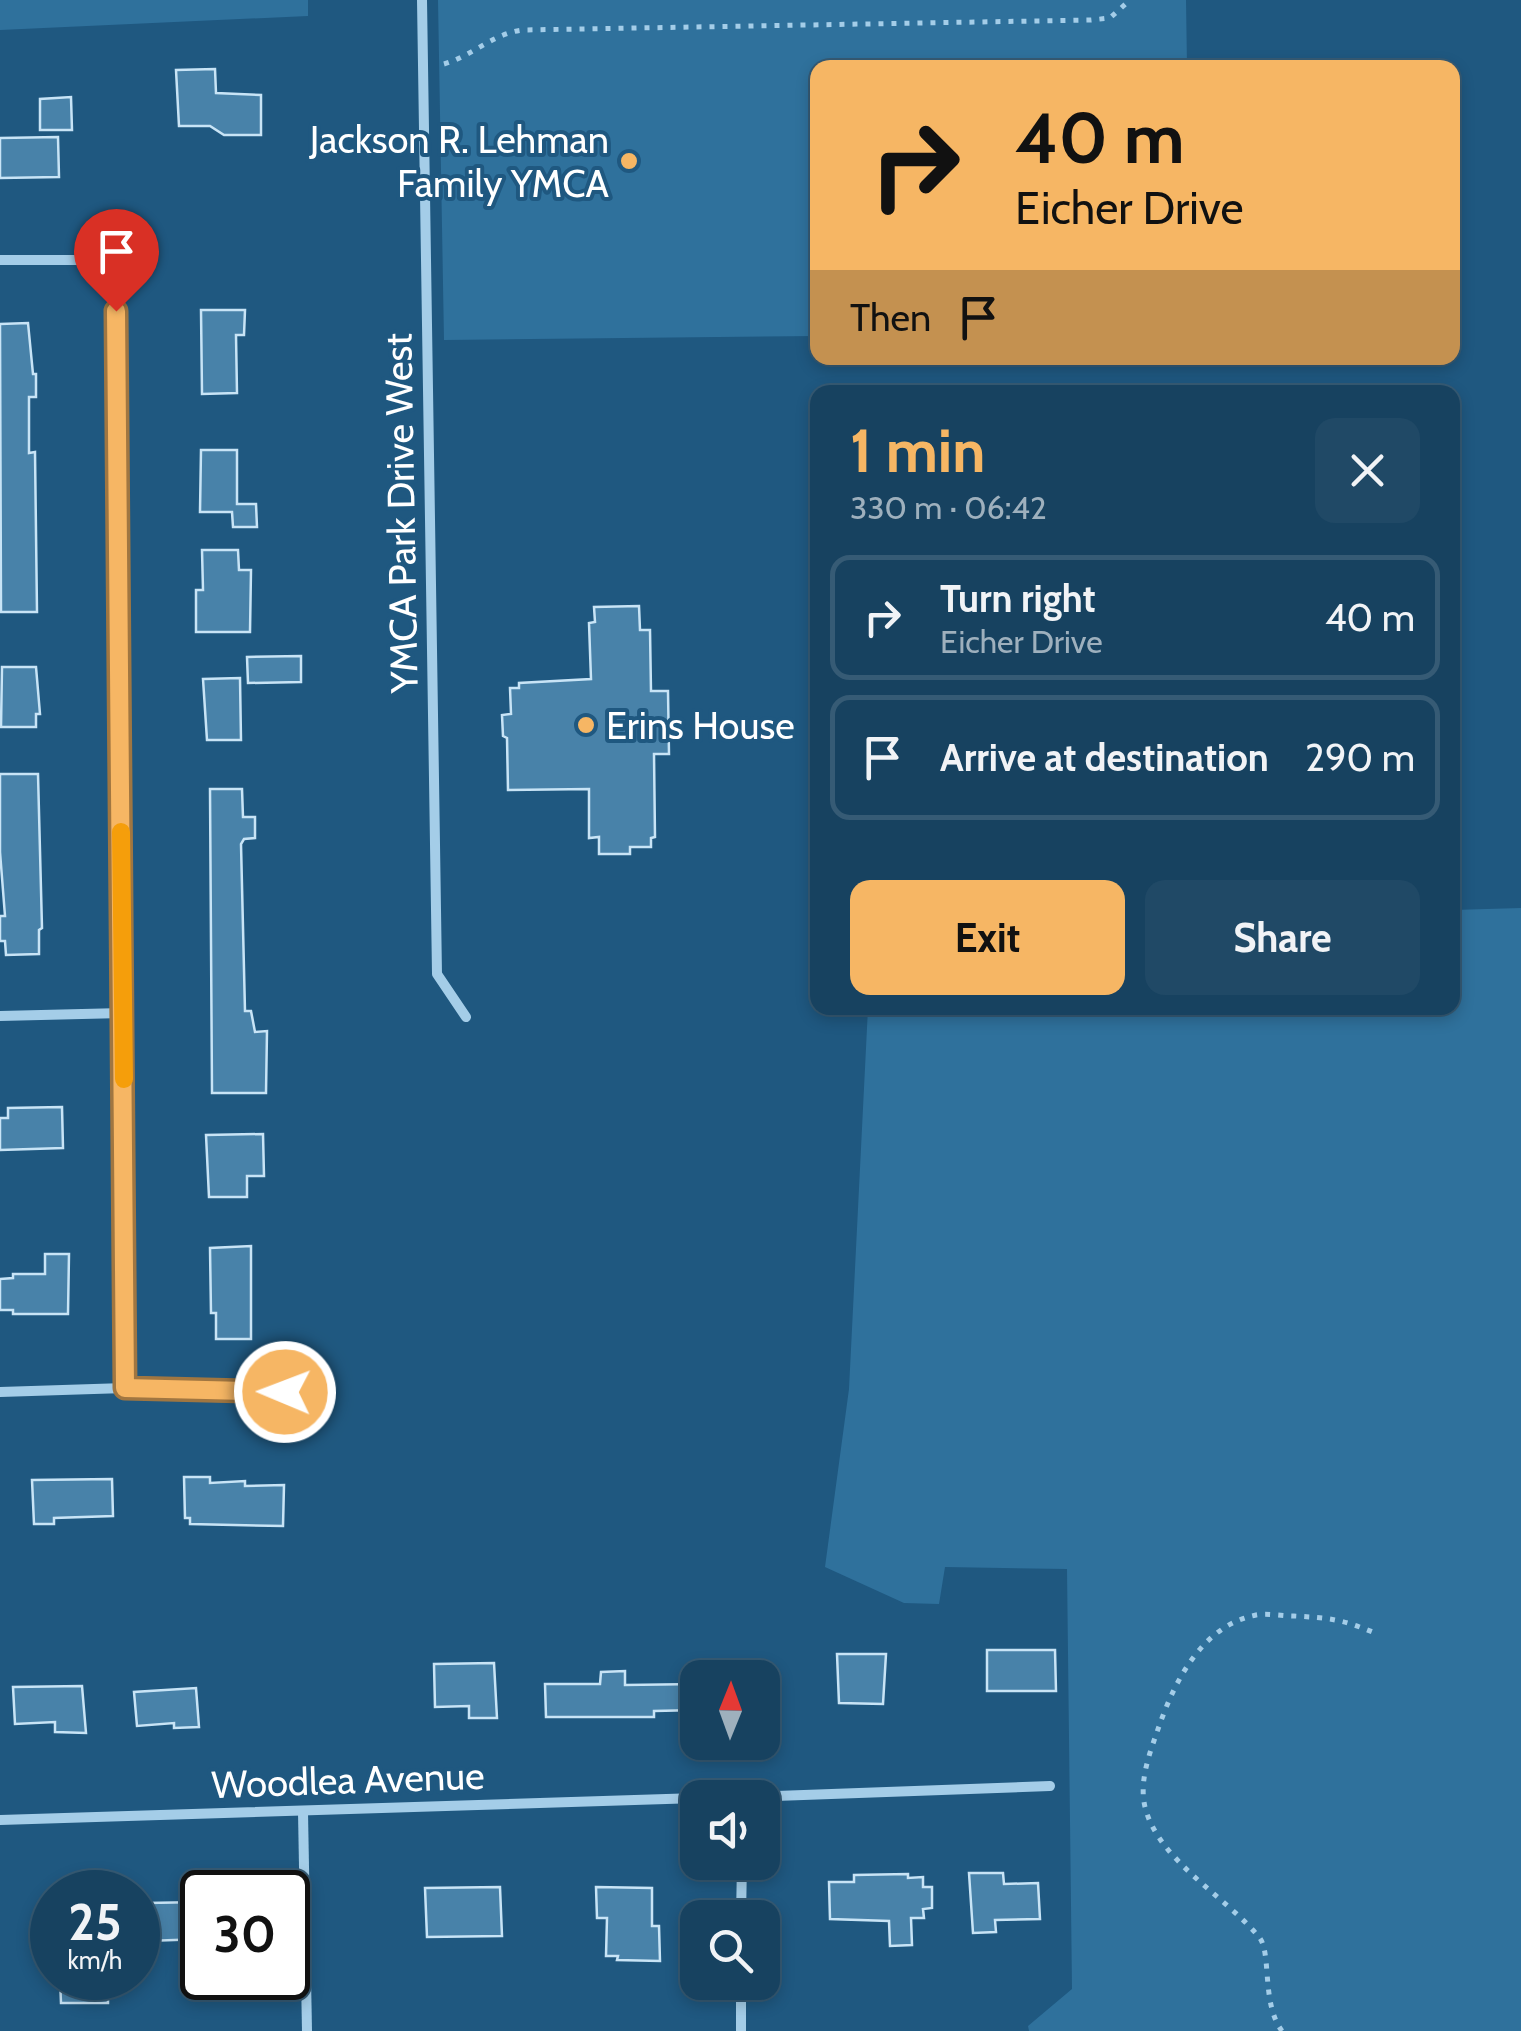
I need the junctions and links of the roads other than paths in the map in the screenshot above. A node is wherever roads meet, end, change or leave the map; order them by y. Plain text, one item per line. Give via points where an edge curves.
1 (422, 0) edge
2 (0, 260) edge
3 (123, 1014) junction
4 (0, 1016) edge
5 (466, 1017) dead end
6 (125, 1388) junction
7 (0, 1392) edge
8 (285, 1392) dead end
9 (1050, 1786) dead end
10 (780, 1796) edge
11 (680, 1799) edge
12 (303, 1812) junction
13 (0, 1820) edge
14 (741, 2000) edge
15 (308, 2031) edge
16 (740, 2031) edge

1 - 5 street, YMCA Park Drive West via 437,974
2 - 3 street via 86,260 109,275 116,311
3 - 4 street
3 - 6 street
6 - 7 street
6 - 8 street
9 - 10 street
11 - 12 street, Woodlea Avenue
12 - 13 street, Woodlea Avenue
12 - 15 street
14 - 16 street

